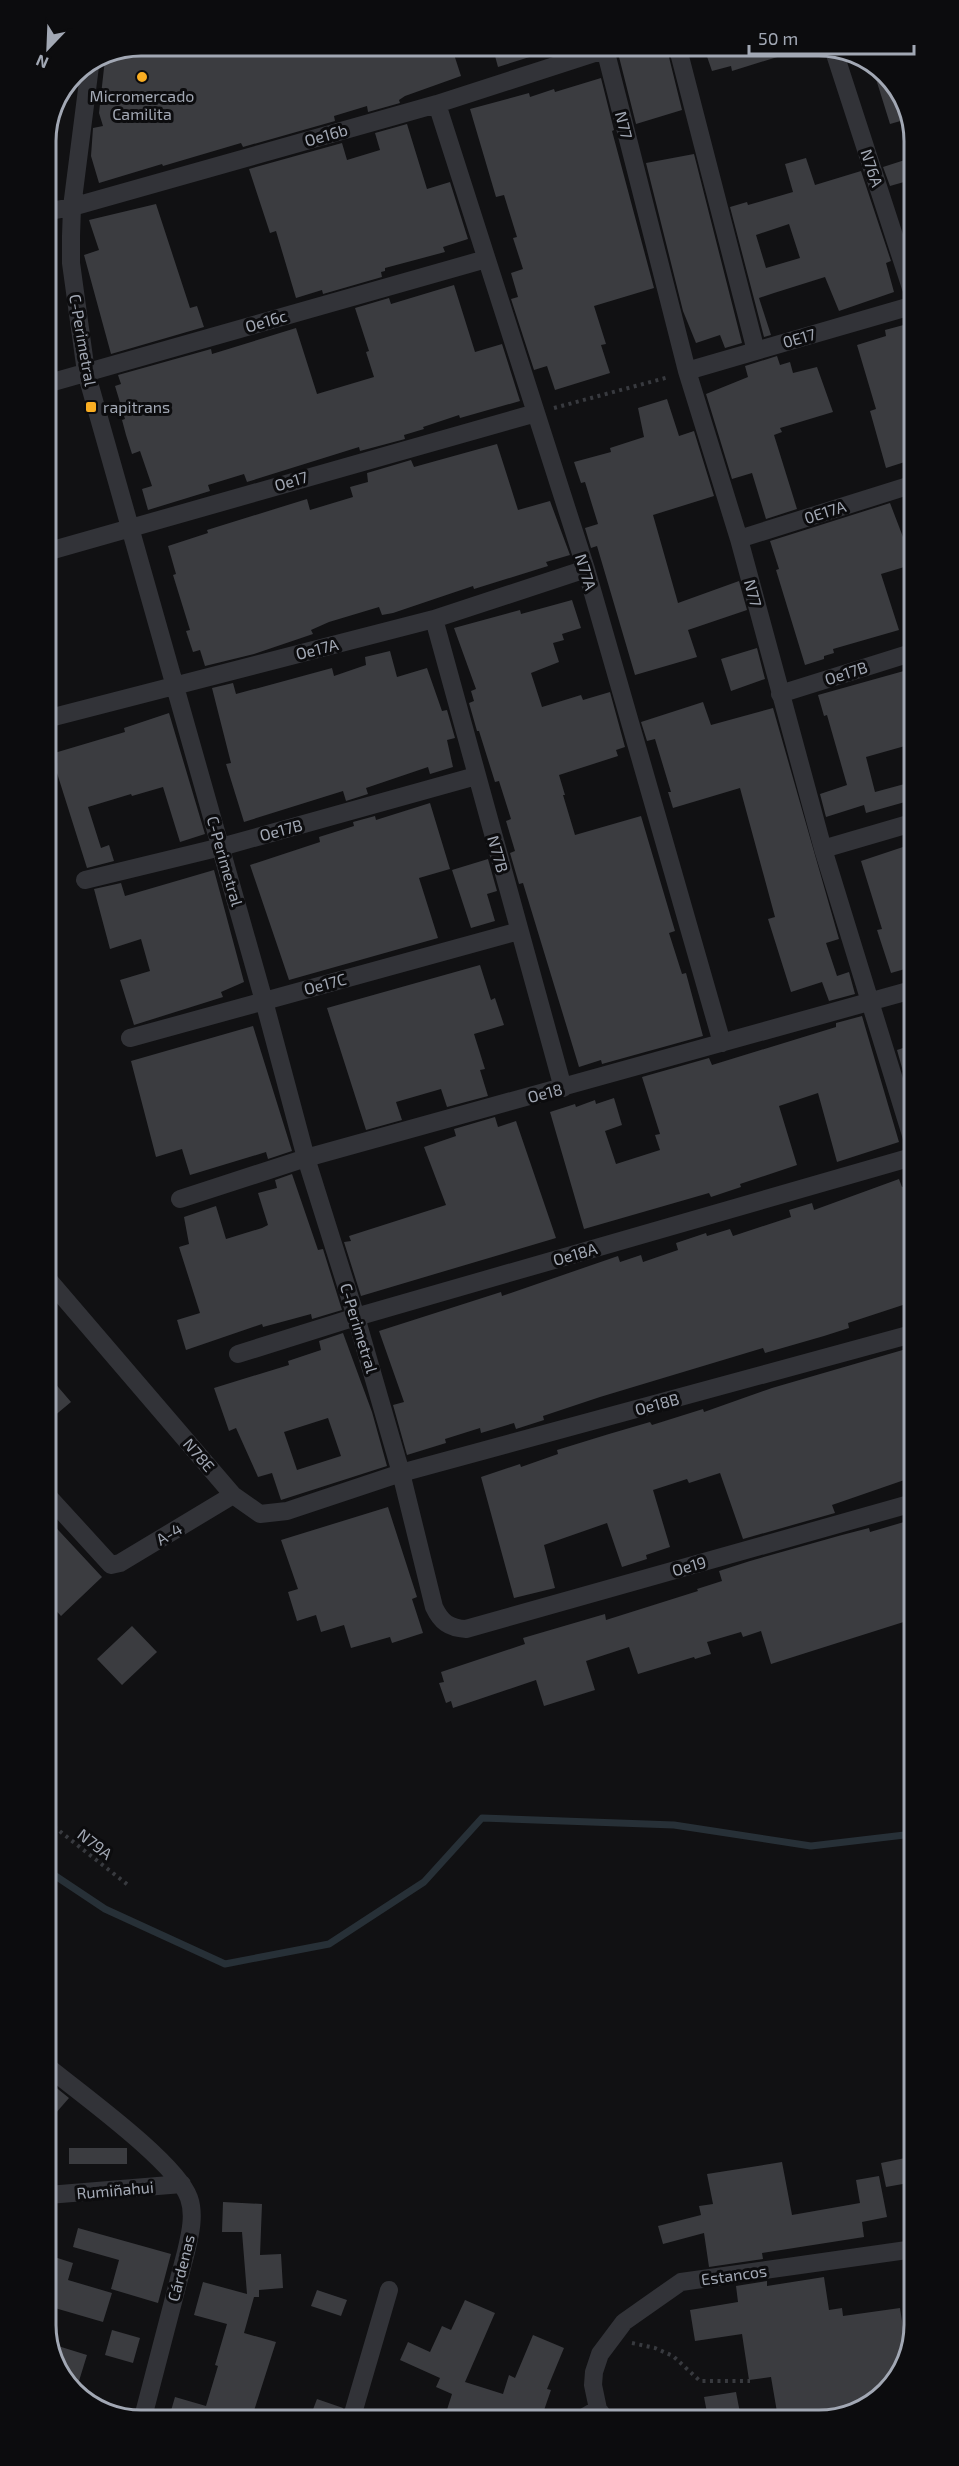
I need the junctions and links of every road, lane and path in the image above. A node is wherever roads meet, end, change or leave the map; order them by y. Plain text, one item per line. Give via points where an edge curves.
1 (581, 56) edge
2 (606, 56) edge
3 (680, 56) edge
4 (836, 57) edge
5 (89, 73) edge
6 (437, 104) junction
7 (72, 207) junction
8 (56, 210) edge
9 (486, 259) junction
10 (904, 266) edge
11 (904, 308) edge
12 (756, 351) junction
13 (687, 371) junction
14 (86, 372) junction
15 (56, 381) edge
16 (536, 413) junction
17 (904, 487) edge
18 (128, 527) junction
19 (739, 539) junction
20 (56, 549) edge
21 (585, 569) junction
22 (434, 619) junction
23 (904, 655) edge
24 (175, 685) junction
25 (780, 694) junction
26 (56, 716) edge
27 (476, 776) junction
28 (904, 825) edge
29 (220, 847) junction
30 (823, 849) junction
31 (85, 880) dead end
32 (519, 932) junction
33 (904, 992) edge
34 (264, 1001) junction
35 (870, 1002) junction
36 (130, 1038) dead end
37 (722, 1043) junction
38 (563, 1088) junction
39 (904, 1112) edge
40 (306, 1158) junction
41 (904, 1158) edge
42 (180, 1199) dead end
43 (55, 1288) edge
44 (356, 1317) junction
45 (904, 1336) edge
46 (238, 1354) dead end
47 (401, 1473) junction
48 (233, 1495) junction
49 (55, 1504) edge
50 (904, 1506) edge
51 (466, 1629) joint
52 (55, 1828) edge
53 (128, 1885) dead end
54 (55, 2073) edge
55 (182, 2184) junction
56 (55, 2195) edge
57 (904, 2250) edge
58 (389, 2290) dead end
59 (611, 2337) junction
60 (750, 2381) dead end
61 (145, 2410) edge
62 (354, 2410) edge
63 (600, 2410) edge

1 - 6 street, Oe16b
2 - 13 street, N77
3 - 12 street
4 - 10 street, N76A
5 - 7 street, C-Perimetral
6 - 7 street, Oe16b
6 - 9 street, N77A
7 - 8 street, Oe16b
7 - 14 street, C-Perimetral via 71,263
9 - 14 street, Oe16c
9 - 16 street, N77A
11 - 12 street, 0E17
12 - 13 street, 0E17
13 - 16 path
13 - 19 street, N77
14 - 15 street, Oe16c
14 - 18 street, C-Perimetral
16 - 18 street, Oe17
16 - 21 street, N77A
17 - 19 street, 0E17A
18 - 20 street, Oe17
18 - 24 street, C-Perimetral
19 - 25 street, N77
21 - 22 street, Oe17A
21 - 37 street, N77A
22 - 24 street, Oe17A
22 - 27 street, N77B
23 - 25 street, Oe17B
24 - 26 street, Oe17A
24 - 29 street, C-Perimetral
25 - 30 street, N77
27 - 29 street, Oe17B
27 - 32 street, N77B
28 - 30 street
29 - 31 street, Oe17B
29 - 34 street, C-Perimetral
30 - 35 street, N77
32 - 34 street, Oe17C
32 - 38 street, N77B
33 - 35 street, Oe18
34 - 36 street, Oe17C
34 - 40 street, C-Perimetral
35 - 37 street, Oe18
35 - 39 street, N77
37 - 38 street, Oe18
38 - 40 street, Oe18
40 - 42 street, Oe18
40 - 44 street, C-Perimetral
41 - 44 street, Oe18A
43 - 48 street, N78E
44 - 46 street, Oe18A
44 - 47 street, C-Perimetral
45 - 47 street, Oe18B
47 - 48 street, N78E via 287,1511 260,1514
47 - 51 street, C-Perimetral via 434,1607 447,1625
48 - 49 street, A-4 via 111,1565
50 - 51 street, Oe19
52 - 53 path, N79A
54 - 55 street, Cárdenas via 144,2146
55 - 56 street, Rumiñahui
55 - 61 street, Cárdenas via 189,2200 191,2229
57 - 59 street, Estancos via 681,2282 624,2322
58 - 62 street
59 - 60 path via 673,2356 700,2381
59 - 63 street, Estancos via 594,2372

